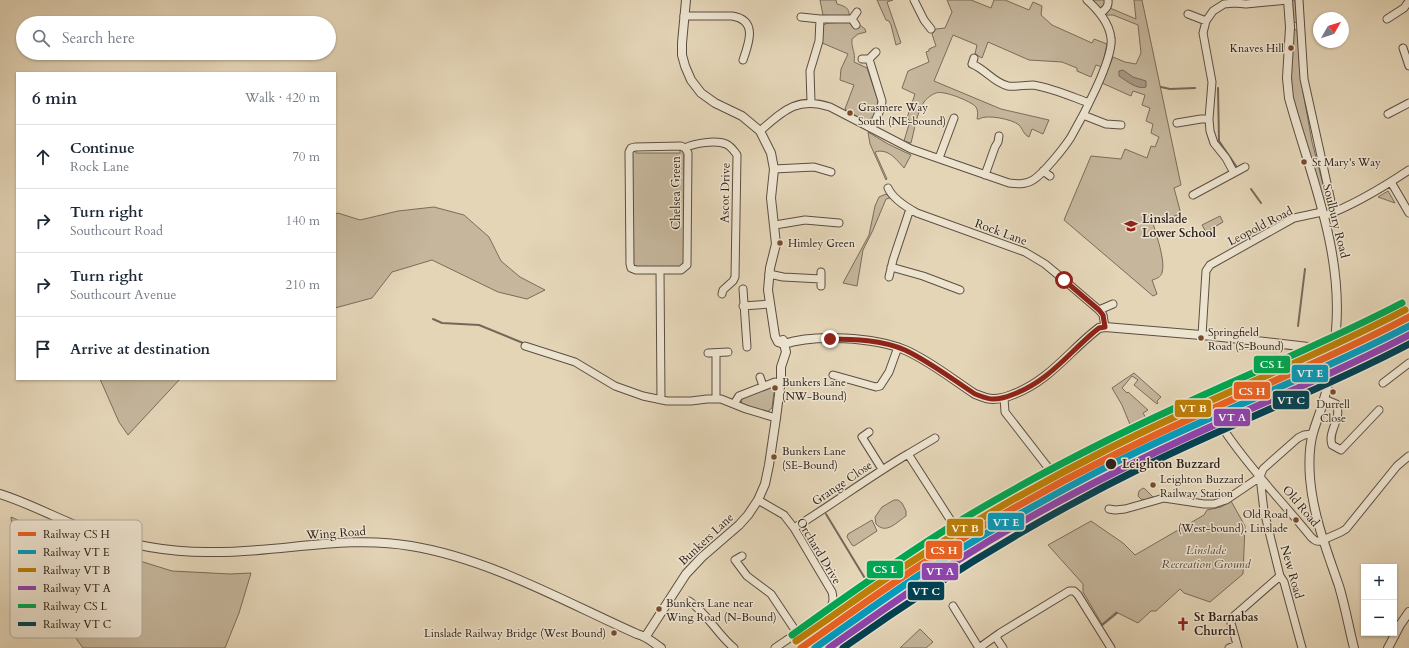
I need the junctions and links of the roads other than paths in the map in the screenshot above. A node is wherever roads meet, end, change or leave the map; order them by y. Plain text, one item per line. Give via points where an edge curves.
1 (686, 0) edge
2 (914, 0) edge
3 (1087, 0) edge
4 (1108, 0) edge
5 (1288, 0) edge
6 (1299, 0) edge
7 (1409, 1) edge
8 (857, 12) dead end
9 (1100, 14) junction
10 (1188, 14) dead end
11 (684, 16) junction
12 (800, 17) dead end
13 (820, 19) junction
14 (1387, 19) dead end
15 (1206, 21) junction
16 (1300, 26) junction
17 (1290, 27) junction
18 (931, 29) dead end
19 (1403, 48) dead end
20 (876, 52) dead end
21 (743, 60) dead end
22 (971, 64) dead end
23 (1409, 66) edge
24 (811, 102) junction
25 (1089, 103) junction
26 (1409, 103) edge
27 (1388, 114) dead end
28 (1083, 115) junction
29 (1209, 119) junction
30 (951, 120) dead end
31 (1182, 120) dead end
32 (1121, 125) dead end
33 (872, 128) junction
34 (760, 131) junction
35 (999, 136) dead end
36 (685, 148) junction
37 (940, 158) junction
38 (1245, 167) dead end
39 (774, 169) junction
40 (829, 170) dead end
41 (1044, 170) junction
42 (1409, 170) edge
43 (1234, 173) junction
44 (985, 175) junction
45 (1050, 176) dead end
46 (1201, 182) dead end
47 (1391, 182) junction
48 (888, 188) dead end
49 (1205, 189) junction
50 (1193, 195) dead end
51 (910, 210) junction
52 (1335, 212) junction
53 (1409, 213) edge
54 (1323, 214) junction
55 (839, 223) dead end
56 (775, 225) junction
57 (891, 267) junction
58 (660, 270) junction
59 (770, 274) junction
60 (888, 276) dead end
61 (821, 279) dead end
62 (743, 289) dead end
63 (960, 290) dead end
64 (722, 294) dead end
65 (770, 304) junction
66 (1113, 304) dead end
67 (744, 306) junction
68 (1099, 310) junction
69 (1105, 327) junction
70 (1202, 335) junction
71 (784, 344) junction
72 (525, 346) dead end
73 (898, 347) junction
74 (747, 348) dead end
75 (1334, 348) junction
76 (728, 352) dead end
77 (708, 353) dead end
78 (716, 353) junction
79 (1409, 363) edge
80 (838, 374) dead end
81 (760, 377) dead end
82 (775, 382) dead end
83 (1383, 383) dead end
84 (763, 386) junction
85 (716, 398) junction
86 (1004, 398) junction
87 (1324, 399) junction
88 (661, 400) junction
89 (734, 404) junction
90 (1379, 410) dead end
91 (776, 418) junction
92 (1224, 430) dead end
93 (869, 432) dead end
94 (1312, 434) junction
95 (935, 438) dead end
96 (1111, 439) dead end
97 (908, 454) junction
98 (1409, 456) edge
99 (882, 469) junction
100 (1260, 478) junction
101 (0, 494) edge
102 (758, 500) junction
103 (1109, 509) dead end
104 (64, 520) edge
105 (794, 528) junction
106 (1323, 540) junction
107 (142, 546) edge
108 (742, 556) dead end
109 (1280, 576) junction
110 (874, 577) dead end
111 (689, 601) dead end
112 (953, 606) dead end
113 (1409, 612) edge
114 (796, 633) junction
115 (646, 636) junction
116 (997, 636) junction
117 (1237, 647) edge
118 (661, 648) edge
119 (734, 648) edge
120 (775, 648) edge
121 (979, 648) edge
122 (1003, 648) edge
123 (1111, 648) edge
124 (1229, 648) edge
125 (1302, 648) edge
126 (1354, 648) edge
127 (1388, 648) edge

1 - 11 street
2 - 18 street via 922,22
3 - 9 street
4 - 9 street via 1107,8
5 - 15 street via 1224,4 1213,11
5 - 17 street, Soulbury Road
6 - 16 street, Soulbury Road
7 - 14 street via 1404,8
8 - 13 street via 854,22
9 - 25 street via 1108,27 1111,46 1105,68
10 - 15 street
11 - 21 street via 738,17 748,26 751,37
11 - 34 street via 682,55 691,80 715,103 742,116
12 - 13 street
13 - 24 street via 818,48 810,71
15 - 29 street via 1203,33 1212,82
16 - 17 street
16 - 52 street, Soulbury Road via 1304,79
17 - 54 street, Soulbury Road via 1287,78 1289,98
19 - 23 street
20 - 33 street via 866,59 882,101 882,108
22 - 25 street via 1007,85 1034,85
24 - 33 street via 830,107
24 - 34 street via 788,108
25 - 28 street
26 - 27 street
28 - 32 street via 1106,124
28 - 41 street via 1067,143
29 - 31 street
29 - 43 street via 1214,143
30 - 37 street
33 - 37 street via 905,146
34 - 39 street via 771,152
35 - 44 street
36 - 58 street, Chelsea Green via 688,153 687,270
36 - 58 street, Chelsea Green via 630,146 629,270
36 - 64 street, Ascot Drive via 693,144 721,143 730,147 737,155 732,264 735,277
37 - 44 street
38 - 43 street
39 - 40 street via 808,167
39 - 56 street via 771,198
41 - 44 street via 1033,180 1022,184 1009,183
41 - 45 street
42 - 47 street
43 - 49 street
46 - 49 street
47 - 52 street
47 - 53 street
48 - 51 street, Rock Lane
49 - 50 street
51 - 57 street
51 - 68 street, Rock Lane via 1025,252 1045,264
52 - 54 street
54 - 70 street, Leopold Road via 1294,218 1210,265 1206,271
54 - 75 street, Soulbury Road via 1335,268 1337,312
55 - 56 street via 805,220
56 - 59 street via 776,244
57 - 60 street
57 - 63 street via 923,276 948,289
58 - 88 street
59 - 61 street
59 - 65 street
62 - 67 street
65 - 67 street
65 - 71 street via 774,328
66 - 68 street
67 - 74 street
68 - 69 street, Rock Lane via 1103,315
69 - 70 street
69 - 86 street via 1094,332 1043,379 1021,392
70 - 75 street
71 - 73 street via 839,339 871,341
71 - 91 street, Bunkers Lane via 779,359 781,379
72 - 88 street via 575,362 615,386
73 - 80 street via 889,372 880,386 876,387
73 - 86 street via 975,394 985,398
75 - 87 street, Soulbury Road
76 - 78 street
77 - 78 street
78 - 85 street
79 - 83 street
81 - 84 street
82 - 84 street
84 - 89 street via 739,396
85 - 88 street via 691,401
85 - 89 street
86 - 96 street via 1005,412 1050,470
87 - 90 street via 1336,404 1339,409 1330,440 1332,445 1341,450
87 - 94 street, Soulbury Road
89 - 91 street
91 - 102 street, Bunkers Lane via 766,478
92 - 100 street, Old Road
93 - 99 street, Grange Close via 862,437
94 - 100 street via 1298,438 1263,469
94 - 106 street, Soulbury Road via 1310,480
95 - 97 street, Grange Close
97 - 99 street, Grange Close
97 - 110 street via 953,524
98 - 106 street via 1397,466 1346,529
99 - 105 street, Grange Close
100 - 103 street via 1226,500 1214,504 1164,498 1125,509
100 - 106 street, Old Road via 1314,541
100 - 109 street, New Road via 1264,511
101 - 104 street, Wing Road
102 - 105 street, Orchard Drive via 784,516
102 - 115 street, Bunkers Lane via 739,526 686,574
105 - 114 street, Orchard Drive via 832,592 833,598 828,612
106 - 126 street, Old Road via 1339,588
107 - 115 street, Wing Road via 174,551 234,552 357,542 430,549 489,568
108 - 114 street via 735,560 742,571 771,594
109 - 117 street via 1233,617 1231,623
109 - 125 street, New Road via 1284,582
111 - 119 street
112 - 121 street
113 - 127 street
114 - 120 street, Orchard Drive
115 - 118 street, Wing Road
116 - 121 street
116 - 122 street
116 - 123 street via 1063,594 1074,591
117 - 124 street

